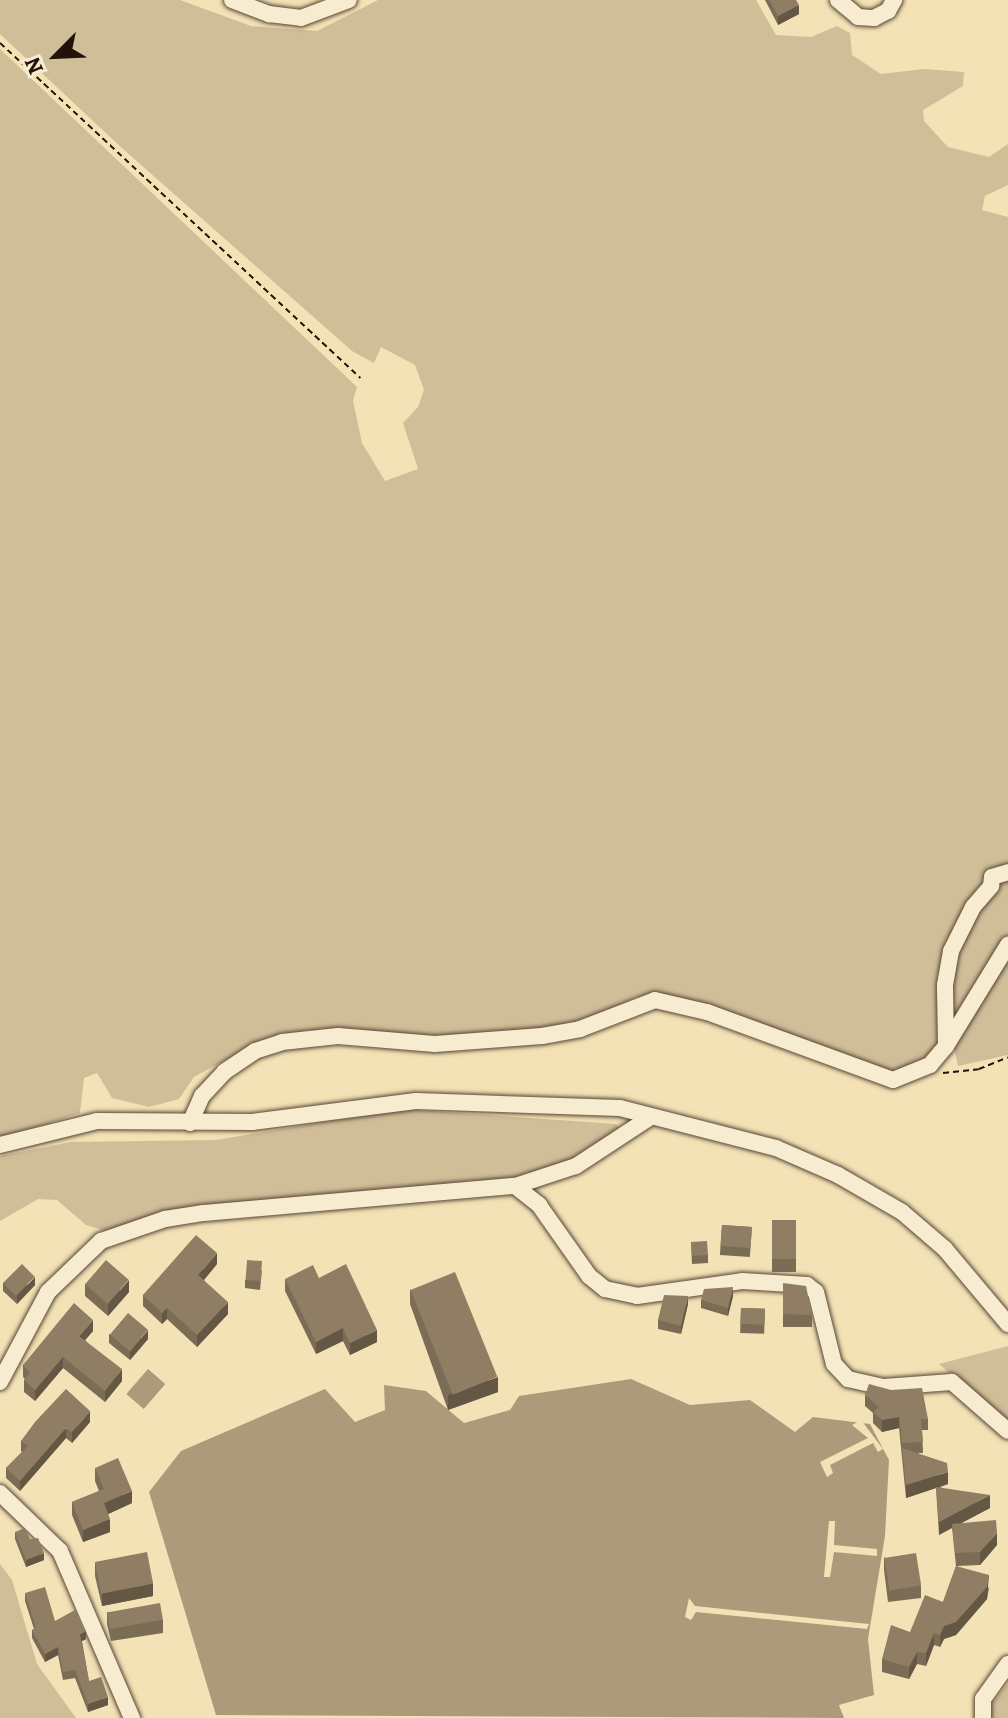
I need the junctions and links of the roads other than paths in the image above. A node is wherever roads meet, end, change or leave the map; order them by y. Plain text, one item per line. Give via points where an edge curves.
1 (232, 0) edge
2 (349, 0) edge
3 (838, 0) edge
4 (894, 0) edge
5 (1008, 872) edge
6 (1008, 945) edge
7 (946, 1046) junction
8 (649, 1118) junction
9 (190, 1123) junction
10 (0, 1145) edge
11 (515, 1186) junction
12 (1008, 1324) edge
13 (0, 1382) edge
14 (1008, 1431) edge
15 (0, 1493) edge
16 (1008, 1664) edge
17 (132, 1718) edge
18 (983, 1718) edge

1 - 2 street via 269,14 301,18
3 - 4 street via 858,17 874,18 888,11
5 - 7 street via 992,877 951,951 945,985
6 - 7 street
7 - 9 street via 914,1075 877,1078 707,1012 655,1000 580,1029 542,1036 405,1045 338,1036 282,1042 255,1051 224,1072 202,1096
8 - 9 street via 582,1104 416,1101 252,1122
8 - 11 street via 576,1166
8 - 12 street via 776,1148 838,1175 902,1212 945,1249
9 - 10 street via 97,1121
11 - 13 street via 204,1213 165,1219 101,1241 48,1292
11 - 14 street via 539,1205 589,1276 605,1289 650,1296 742,1281 807,1285 816,1292 834,1364 848,1379 884,1387 952,1382
15 - 17 street via 60,1551
16 - 18 street via 983,1699

